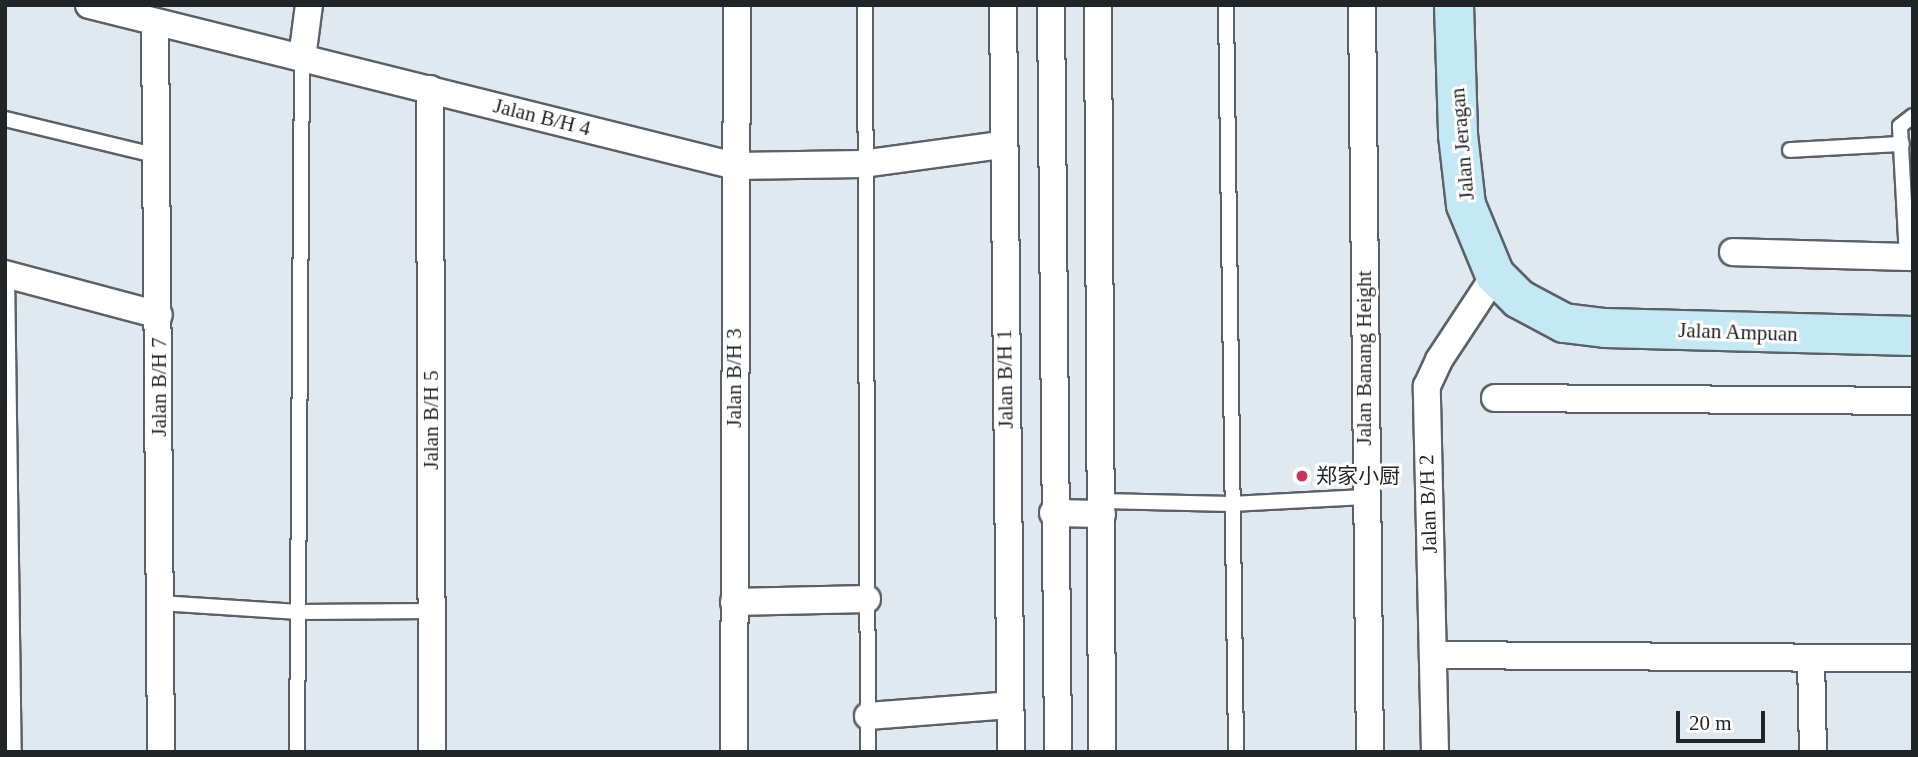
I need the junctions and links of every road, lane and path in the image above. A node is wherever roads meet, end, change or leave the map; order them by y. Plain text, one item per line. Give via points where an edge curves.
1 (89, 5) edge
2 (309, 5) edge
3 (865, 5) edge
4 (1003, 5) edge
5 (1051, 5) edge
6 (1098, 5) edge
7 (1226, 5) edge
8 (1362, 5) edge
9 (1454, 5) edge
10 (732, 6) edge
11 (155, 23) junction
12 (302, 58) junction
13 (430, 89) junction
14 (1913, 117) edge
15 (5, 119) edge
16 (1902, 144) junction
17 (1001, 145) junction
18 (1790, 150) dead end
19 (158, 156) junction
20 (862, 164) junction
21 (735, 166) junction
22 (1733, 252) dead end
23 (1910, 257) edge
24 (6, 274) edge
25 (1495, 275) junction
26 (159, 314) junction
27 (1564, 323) joint
28 (1913, 336) edge
29 (1495, 398) dead end
30 (1913, 401) edge
31 (1365, 498) junction
32 (1231, 504) junction
33 (1102, 508) junction
34 (1053, 513) junction
35 (867, 599) junction
36 (734, 602) junction
37 (160, 603) junction
38 (432, 611) junction
39 (299, 612) junction
40 (1434, 656) junction
41 (1811, 658) junction
42 (1913, 658) edge
43 (1010, 705) junction
44 (868, 716) junction
45 (14, 752) edge
46 (162, 752) edge
47 (297, 752) edge
48 (432, 752) edge
49 (734, 752) edge
50 (868, 752) edge
51 (1011, 752) edge
52 (1058, 752) edge
53 (1102, 752) edge
54 (1236, 752) edge
55 (1370, 752) edge
56 (1435, 752) edge
57 (1813, 752) edge

1 - 11 street, Jalan B/H 4
2 - 12 street
3 - 20 lane
4 - 17 street, Jalan B/H 1
5 - 34 street
6 - 33 street
7 - 32 lane
8 - 31 street, Jalan Banang Height
9 - 25 main road, Jalan Jeragan via 1458,135 1466,205
10 - 21 street, Jalan B/H 3
11 - 12 street, Jalan B/H 4
11 - 19 street, Jalan B/H 7
12 - 13 street, Jalan B/H 4
12 - 39 lane
13 - 21 street, Jalan B/H 4
13 - 38 street, Jalan B/H 5
14 - 16 lane via 1900,126
15 - 19 lane
16 - 18 lane
16 - 23 lane
17 - 20 street, Jalan B/H 4
17 - 43 street, Jalan B/H 1
19 - 26 street, Jalan B/H 7
20 - 21 street, Jalan B/H 4
20 - 35 lane
21 - 36 street, Jalan B/H 3
22 - 23 street
24 - 26 street
24 - 45 lane
25 - 27 main road, Jalan Jeragan via 1519,299
25 - 40 street, Jalan B/H 2 via 1426,386
26 - 37 street, Jalan B/H 7
27 - 28 main road, Jalan Ampuan
29 - 30 street
31 - 32 lane
31 - 55 street, Jalan Banang Height
32 - 33 lane
32 - 54 lane
33 - 34 street
33 - 53 street
34 - 52 street
35 - 36 street
35 - 44 lane
36 - 49 street, Jalan B/H 3
37 - 39 lane
37 - 46 street, Jalan B/H 7
38 - 39 lane
38 - 48 street, Jalan B/H 5
39 - 47 lane
40 - 41 street
40 - 56 street, Jalan B/H 2
41 - 42 street
41 - 57 street
43 - 44 street
43 - 51 street, Jalan B/H 1
44 - 50 lane

